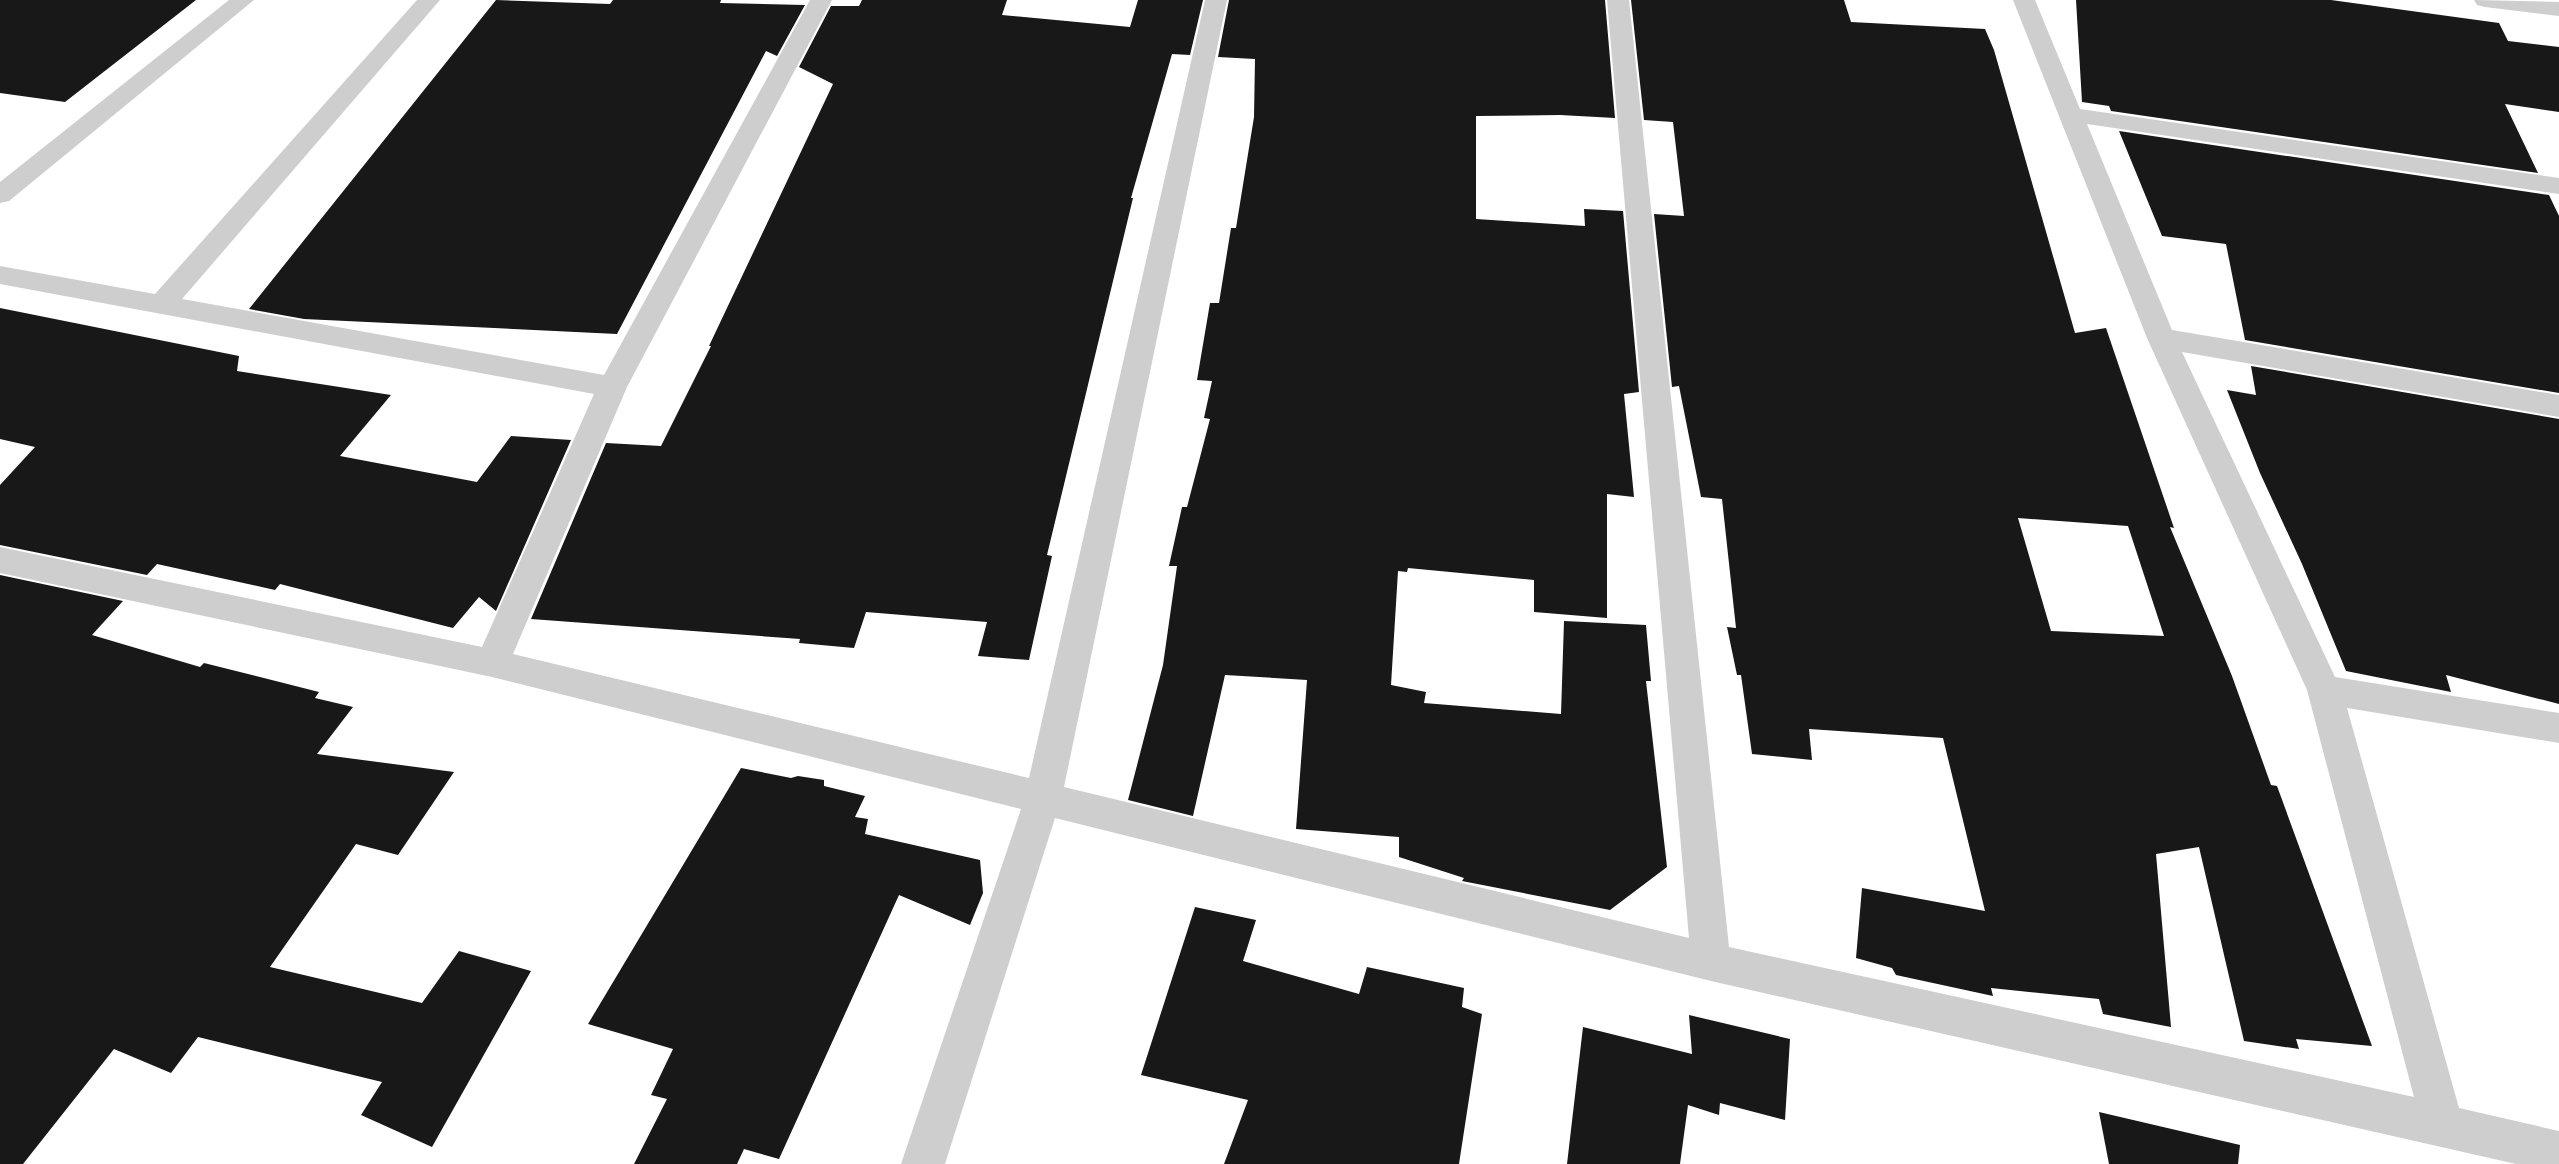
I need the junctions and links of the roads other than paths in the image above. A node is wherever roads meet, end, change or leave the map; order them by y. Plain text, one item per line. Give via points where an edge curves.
1 (243, 0) edge
2 (429, 0) edge
3 (821, 0) edge
4 (1216, 0) edge
5 (1618, 0) edge
6 (2024, 0) edge
7 (2485, 0) edge
8 (2559, 9) edge
9 (2073, 115) junction
10 (2559, 186) edge
11 (0, 195) edge
12 (0, 275) edge
13 (162, 304) junction
14 (2161, 338) junction
15 (612, 387) junction
16 (2559, 406) edge
17 (0, 560) edge
18 (492, 663) junction
19 (2324, 690) junction
20 (2559, 728) edge
21 (1043, 797) junction
22 (1711, 962) junction
23 (2443, 1125) junction
24 (2559, 1153) edge
25 (923, 1164) edge

1 - 11 street
2 - 13 street
3 - 15 street
4 - 21 street
5 - 22 street
6 - 9 street
7 - 8 street
9 - 10 street
9 - 14 street
12 - 13 street
13 - 15 street
14 - 16 street
14 - 19 street
15 - 18 street
17 - 18 street
18 - 21 street
19 - 20 street
19 - 23 street
21 - 22 street
21 - 25 street
22 - 23 street
23 - 24 street

